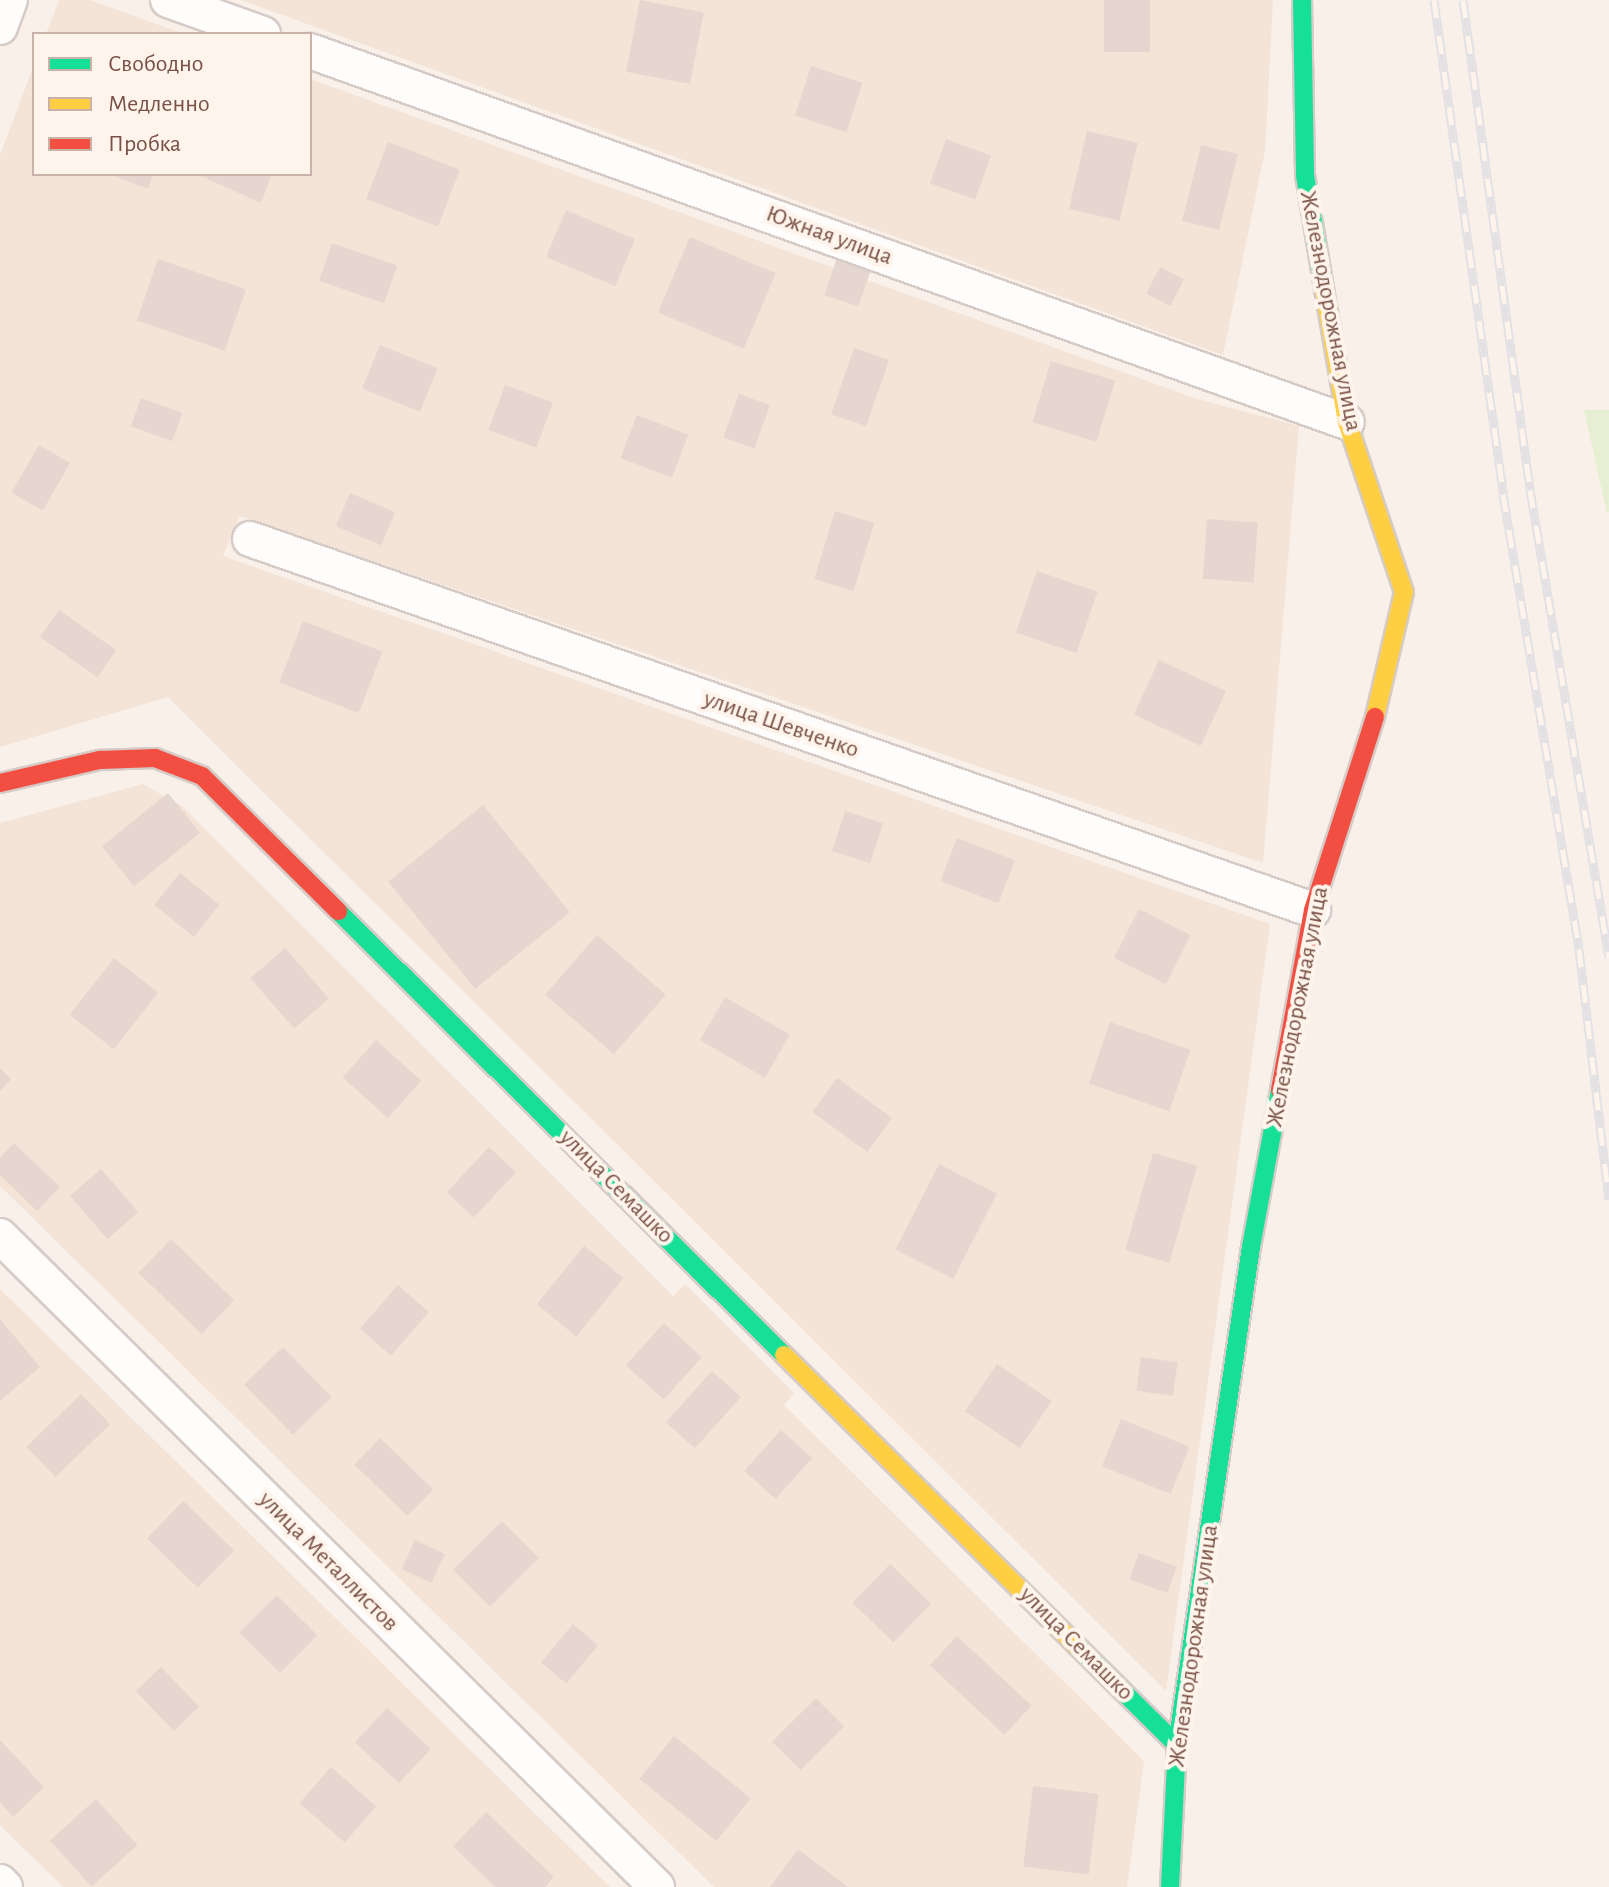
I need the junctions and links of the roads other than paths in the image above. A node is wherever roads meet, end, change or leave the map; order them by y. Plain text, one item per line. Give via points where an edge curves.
1 (10, 0) edge
2 (168, 0) edge
3 (1302, 0) edge
4 (0, 27) edge
5 (257, 32) edge
6 (312, 52) edge
7 (1347, 422) junction
8 (250, 539) dead end
9 (0, 783) edge
10 (1313, 910) junction
11 (0, 1236) edge
12 (1177, 1745) junction
13 (0, 1882) edge
14 (5, 1887) edge
15 (657, 1887) edge
16 (1170, 1887) edge

1 - 4 street
2 - 5 street
3 - 7 street, Железнодорожная улица via 1305,175
6 - 7 street, Южная улица
7 - 10 street, Железнодорожная улица via 1404,592 1371,734
8 - 10 street, улица Шевченко
9 - 12 street, улица Семашко via 100,760 155,758 202,776
10 - 12 street, Железнодорожная улица via 1251,1247
11 - 15 street, улица Металлистов
12 - 16 street, Железнодорожная улица
13 - 14 street

